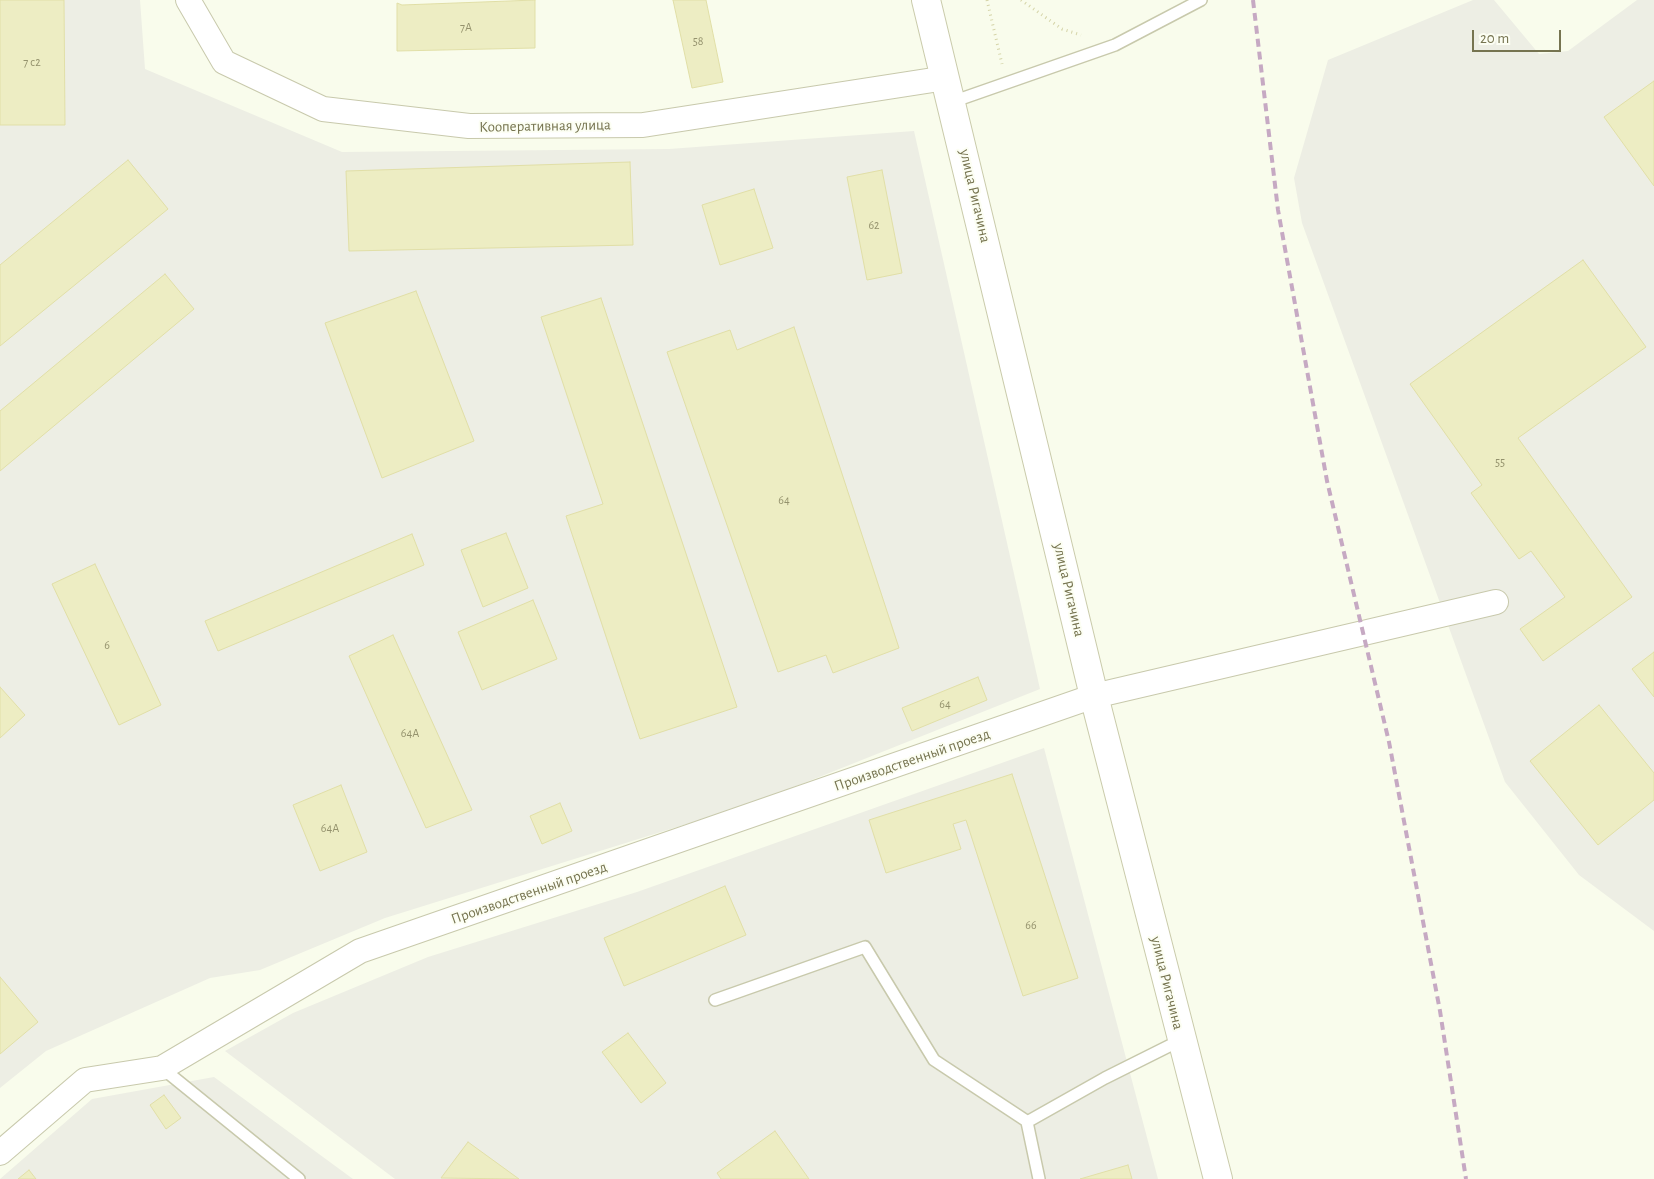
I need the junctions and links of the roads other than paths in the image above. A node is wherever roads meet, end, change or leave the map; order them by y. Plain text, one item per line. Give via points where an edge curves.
1 (188, 0) edge
2 (926, 0) edge
3 (1201, 0) edge
4 (949, 90) junction
5 (1496, 602) dead end
6 (1094, 696) junction
7 (715, 1000) dead end
8 (1181, 1040) junction
9 (162, 1068) junction
10 (1028, 1122) junction
11 (0, 1152) edge
12 (299, 1179) edge
13 (1039, 1179) edge
14 (1218, 1179) edge

1 - 4 street, Кооперативная улица via 224,62 323,109 468,126 643,124
2 - 4 main road, улица Ригачина
3 - 4 lane via 1115,45 1006,84
4 - 6 main road, улица Ригачина
5 - 6 street, Производственный проезд
6 - 8 main road, улица Ригачина
6 - 9 street, Производственный проезд via 360,951
7 - 10 lane via 865,947 934,1060
8 - 10 lane
8 - 14 main road, улица Ригачина
9 - 11 street, Производственный проезд via 85,1080
9 - 12 lane
10 - 13 lane

